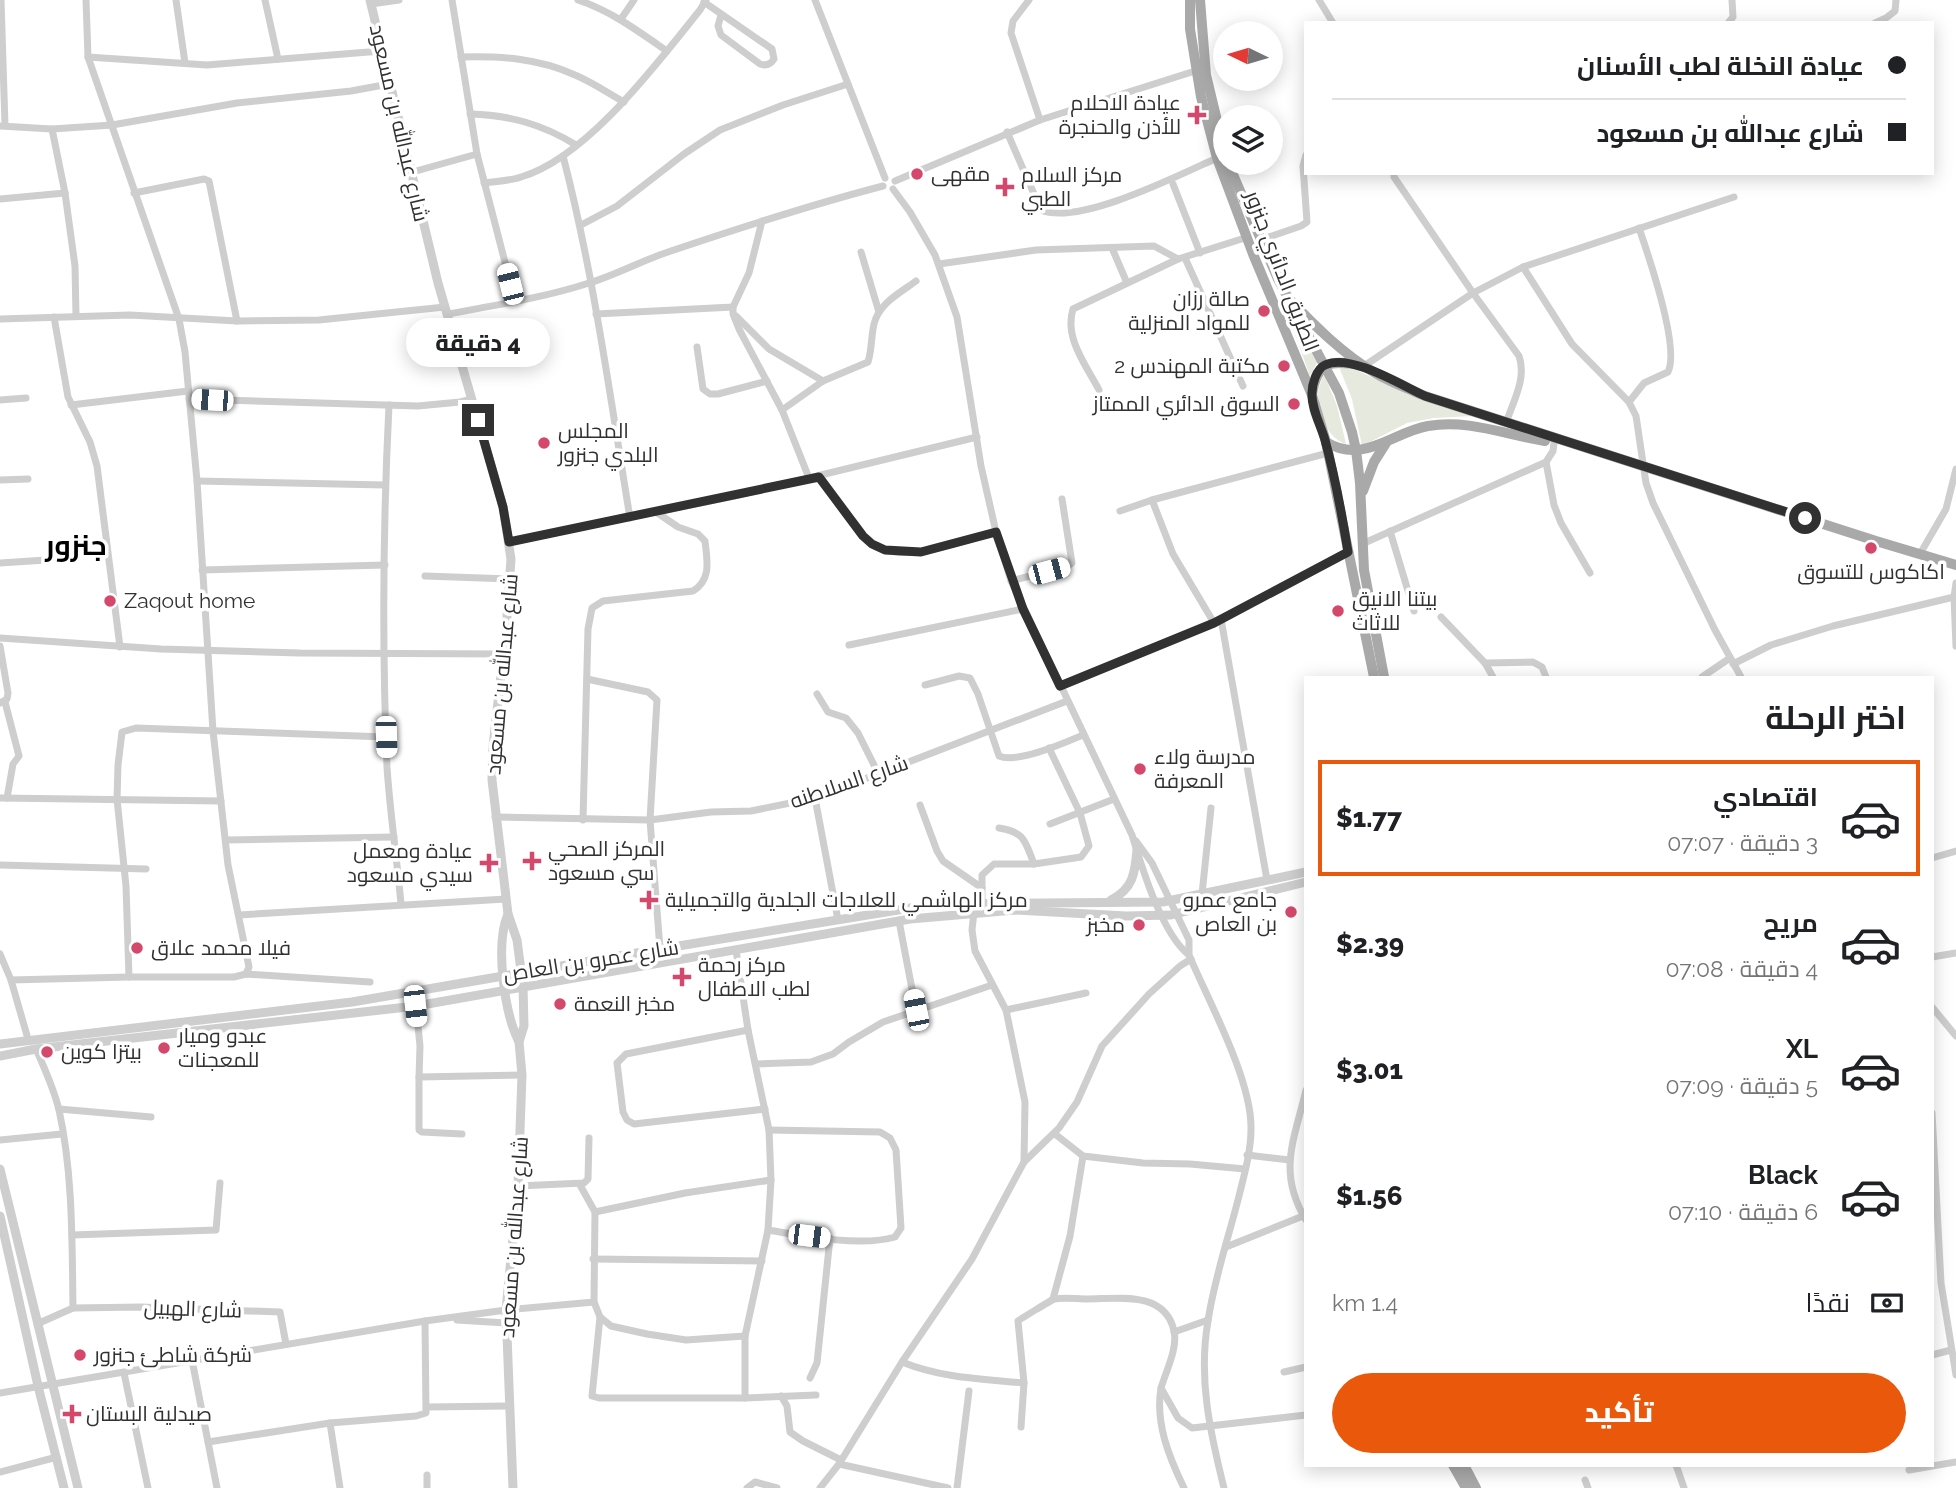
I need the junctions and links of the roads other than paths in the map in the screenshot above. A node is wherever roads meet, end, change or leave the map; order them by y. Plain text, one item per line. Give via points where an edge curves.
1 (1, 0) edge
2 (86, 0) edge
3 (176, 0) edge
4 (265, 0) edge
5 (399, 0) edge
6 (452, 0) edge
7 (578, 0) edge
8 (634, 0) edge
9 (815, 0) edge
10 (1029, 0) edge
11 (1190, 0) edge
12 (1200, 0) edge
13 (1319, 0) edge
14 (1732, 0) edge
15 (1896, 0) edge
16 (705, 1) edge
17 (370, 2) edge
18 (721, 15) junction
19 (621, 19) junction
20 (1332, 21) edge
21 (1730, 21) edge
22 (1879, 21) edge
23 (380, 51) junction
24 (667, 51) junction
25 (88, 57) junction
26 (461, 57) junction
27 (278, 59) junction
28 (1, 61) edge
29 (185, 63) junction
30 (1195, 71) junction
31 (389, 84) junction
32 (848, 85) junction
33 (624, 102) junction
34 (1213, 109) edge
35 (470, 114) junction
36 (1040, 120) junction
37 (3, 125) edge
38 (112, 125) junction
39 (1213, 127) edge
40 (52, 129) junction
41 (1007, 132) junction
42 (576, 145) junction
43 (477, 154) junction
44 (562, 156) junction
45 (1213, 162) edge
46 (1304, 162) edge
47 (410, 173) junction
48 (1228, 175) edge
49 (1231, 175) edge
50 (1394, 175) edge
51 (884, 182) junction
52 (484, 183) junction
53 (1173, 184) dead end
54 (894, 185) junction
55 (65, 193) junction
56 (134, 193) junction
57 (1734, 197) dead end
58 (0, 200) edge
59 (762, 221) junction
60 (581, 225) junction
61 (1639, 228) junction
62 (1248, 237) junction
63 (1261, 240) junction
64 (1112, 248) junction
65 (861, 252) dead end
66 (1200, 253) junction
67 (1181, 259) junction
68 (939, 264) junction
69 (1523, 267) junction
70 (916, 281) dead end
71 (592, 283) junction
72 (1127, 283) junction
73 (1473, 293) junction
74 (1290, 300) junction
75 (515, 301) junction
76 (733, 310) junction
77 (446, 311) junction
78 (879, 312) junction
79 (596, 314) junction
80 (76, 316) junction
81 (54, 317) junction
82 (0, 318) edge
83 (179, 319) junction
84 (237, 321) junction
85 (697, 347) dead end
86 (1325, 365) junction
87 (1364, 366) junction
88 (766, 381) junction
89 (823, 381) junction
90 (1243, 386) dead end
91 (1099, 390) dead end
92 (188, 395) junction
93 (1311, 396) junction
94 (26, 398) dead end
95 (472, 399) junction
96 (0, 400) edge
97 (1629, 402) junction
98 (71, 405) junction
99 (389, 405) junction
100 (782, 410) junction
101 (1506, 423) junction
102 (976, 437) junction
103 (1387, 443) junction
104 (1554, 443) junction
105 (1327, 448) junction
106 (1356, 450) junction
107 (1597, 450) junction
108 (1546, 462) junction
109 (1643, 464) junction
110 (1956, 469) edge
111 (819, 477) junction
112 (28, 478) dead end
113 (809, 478) junction
114 (0, 480) edge
115 (197, 481) junction
116 (385, 485) junction
117 (1062, 499) dead end
118 (1152, 500) junction
119 (1360, 503) junction
120 (1119, 511) dead end
121 (656, 512) junction
122 (630, 518) junction
123 (1390, 531) junction
124 (996, 532) junction
125 (509, 542) junction
126 (1361, 544) junction
127 (1348, 552) junction
128 (1920, 554) junction
129 (46, 560) dead end
130 (0, 563) edge
131 (385, 565) junction
132 (1956, 565) edge
133 (202, 570) junction
134 (1590, 573) dead end
135 (425, 576) dead end
136 (510, 579) junction
137 (1011, 581) junction
138 (1956, 583) edge
139 (1954, 597) junction
140 (1023, 609) junction
141 (1414, 611) dead end
142 (1441, 617) dead end
143 (1218, 621) junction
144 (0, 638) edge
145 (849, 645) dead end
146 (0, 646) edge
147 (1956, 646) edge
148 (120, 647) junction
149 (206, 650) junction
150 (384, 652) junction
151 (503, 654) junction
152 (1732, 661) junction
153 (1485, 663) junction
154 (1374, 676) edge
155 (1384, 676) edge
156 (1492, 676) edge
157 (1546, 676) edge
158 (1704, 676) edge
159 (1740, 676) edge
160 (587, 679) junction
161 (925, 685) dead end
162 (1060, 686) junction
163 (817, 694) dead end
164 (1067, 701) junction
165 (2, 702) edge
166 (990, 730) junction
167 (213, 731) junction
168 (1083, 736) junction
169 (386, 737) junction
170 (1049, 748) junction
171 (878, 773) junction
172 (4, 798) edge
173 (815, 798) junction
174 (117, 799) junction
175 (1114, 799) junction
176 (221, 801) junction
177 (920, 805) dead end
178 (1211, 807) dead end
179 (1080, 813) junction
180 (495, 817) junction
181 (583, 820) junction
182 (650, 820) junction
183 (1050, 824) dead end
184 (999, 828) dead end
185 (1132, 835) junction
186 (394, 836) junction
187 (226, 840) junction
188 (1137, 850) junction
189 (1956, 850) edge
190 (1934, 857) edge
191 (1034, 864) junction
192 (0, 865) edge
193 (122, 867) junction
194 (146, 869) dead end
195 (1304, 872) edge
196 (1267, 880) junction
197 (1304, 882) edge
198 (982, 888) junction
199 (1202, 894) junction
200 (506, 899) junction
201 (1109, 901) junction
202 (1169, 901) junction
203 (982, 902) junction
204 (1155, 902) junction
205 (401, 905) junction
206 (974, 912) junction
207 (508, 914) junction
208 (1162, 914) junction
209 (1176, 914) junction
210 (239, 915) junction
211 (838, 920) junction
212 (899, 921) junction
213 (660, 949) junction
214 (736, 950) junction
215 (1956, 953) edge
216 (0, 954) edge
217 (1190, 957) junction
218 (1934, 957) edge
219 (521, 972) junction
220 (246, 974) junction
221 (504, 975) junction
222 (129, 976) junction
223 (11, 980) junction
224 (370, 982) dead end
225 (992, 985) junction
226 (523, 986) junction
227 (505, 990) junction
228 (1086, 993) dead end
229 (415, 1006) junction
230 (1934, 1009) edge
231 (916, 1010) junction
232 (1006, 1010) junction
233 (748, 1030) junction
234 (1956, 1036) edge
235 (28, 1039) junction
236 (519, 1042) junction
237 (0, 1044) edge
238 (36, 1049) junction
239 (0, 1056) edge
240 (757, 1065) junction
241 (522, 1075) junction
242 (419, 1077) junction
243 (1304, 1099) edge
244 (765, 1109) junction
245 (59, 1110) junction
246 (151, 1117) dead end
247 (769, 1130) junction
248 (62, 1133) junction
249 (462, 1134) dead end
250 (1055, 1134) junction
251 (589, 1138) dead end
252 (0, 1140) edge
253 (1247, 1155) junction
254 (1083, 1156) junction
255 (1290, 1160) junction
256 (1024, 1162) junction
257 (0, 1169) edge
258 (1245, 1169) junction
259 (771, 1180) junction
260 (220, 1183) dead end
261 (580, 1185) junction
262 (518, 1186) junction
263 (1934, 1187) edge
264 (595, 1212) junction
265 (1304, 1218) edge
266 (1, 1222) edge
267 (1935, 1224) edge
268 (768, 1230) junction
269 (72, 1234) junction
270 (830, 1238) junction
271 (1226, 1247) junction
272 (593, 1259) junction
273 (762, 1261) junction
274 (1053, 1299) junction
275 (594, 1302) junction
276 (73, 1308) junction
277 (506, 1310) junction
278 (600, 1317) junction
279 (442, 1320) junction
280 (425, 1321) junction
281 (1208, 1321) junction
282 (506, 1323) junction
283 (37, 1324) junction
284 (1174, 1332) junction
285 (745, 1336) junction
286 (286, 1344) junction
287 (1951, 1350) junction
288 (1934, 1354) edge
289 (192, 1360) junction
290 (902, 1362) junction
291 (1304, 1367) edge
292 (1284, 1371) dead end
293 (124, 1373) junction
294 (1956, 1375) edge
295 (810, 1378) dead end
296 (1024, 1383) junction
297 (52, 1385) junction
298 (38, 1386) junction
299 (1161, 1388) junction
300 (969, 1391) dead end
301 (0, 1393) edge
302 (816, 1395) dead end
303 (781, 1396) junction
304 (745, 1398) junction
305 (508, 1406) junction
306 (428, 1407) junction
307 (1304, 1415) edge
308 (330, 1423) junction
309 (1021, 1427) dead end
310 (1209, 1427) junction
311 (208, 1442) junction
312 (57, 1457) junction
313 (840, 1462) junction
314 (1956, 1462) edge
315 (1934, 1466) edge
316 (1454, 1467) edge
317 (1465, 1467) edge
318 (1677, 1467) edge
319 (1927, 1467) edge
320 (1909, 1470) dead end
321 (0, 1472) edge
322 (427, 1475) dead end
323 (64, 1488) edge
324 (78, 1488) edge
325 (148, 1488) edge
326 (217, 1488) edge
327 (340, 1488) edge
328 (427, 1488) edge
329 (513, 1488) edge
330 (747, 1488) edge
331 (777, 1488) edge
332 (820, 1488) edge
333 (948, 1488) edge
334 (957, 1488) edge
335 (1184, 1488) edge
336 (1224, 1488) edge
337 (1466, 1488) edge
338 (1476, 1488) edge
339 (1684, 1488) edge

1 - 28 street
2 - 25 street
3 - 29 street
4 - 27 street
5 - 17 street
6 - 26 street
7 - 19 street
8 - 19 street
9 - 32 street
10 - 36 street via 1013,21 1011,33
11 - 30 main road, الطريق الدائري جنزور
12 - 34 main road, الطريق الدائري جنزور
13 - 20 street
14 - 21 street
15 - 22 street via 1895,11
16 - 18 street
16 - 24 street
17 - 23 street, شارع عبدالله بن مسعود
18 - 18 street via 772,49 772,62 760,64 721,35
19 - 24 street
23 - 27 street
23 - 31 street, شارع عبدالله بن مسعود
24 - 33 street
25 - 29 street
25 - 38 street
26 - 33 street via 496,56 547,65
26 - 35 street
27 - 29 street
28 - 37 street
30 - 36 street
30 - 39 main road, الطريق الدائري جنزور
31 - 38 street via 215,106
31 - 47 street, شارع عبدالله بن مسعود
32 - 51 street
32 - 60 street via 720,130 617,206
33 - 42 street
35 - 42 street via 516,118
35 - 43 street
36 - 41 street
37 - 40 street
38 - 40 street
38 - 56 street
40 - 55 street
41 - 45 street via 1041,210 1053,215 1130,197
41 - 54 street
42 - 44 street
43 - 47 street
43 - 52 street
44 - 52 street via 519,178
44 - 60 street
46 - 63 street via 1307,222
47 - 77 street, شارع عبدالله بن مسعود
48 - 62 main road, الطريق الدائري جنزور
49 - 63 main road, الطريق الدائري جنزور
50 - 73 street
51 - 54 street via 888,190
51 - 54 street via 890,177
51 - 59 street
52 - 75 street
53 - 66 street
54 - 68 street
55 - 58 street
55 - 80 street
56 - 83 street
56 - 84 street via 209,181
57 - 61 street
59 - 71 street
59 - 76 street via 749,273
60 - 71 street
61 - 69 street
61 - 97 street via 1672,354 1668,372 1644,383
62 - 66 street
62 - 93 main road, الطريق الدائري جنزور
63 - 74 main road, الطريق الدائري جنزور
64 - 67 street via 1154,246
64 - 68 street via 1036,250
64 - 72 street
65 - 78 street
66 - 67 street
67 - 72 street
67 - 90 street
68 - 102 street via 957,317
69 - 73 street
69 - 97 street via 1572,344
70 - 78 street
71 - 75 street
71 - 79 street
72 - 91 street via 1073,309 1069,322 1075,346
73 - 87 street
73 - 101 street via 1523,367
74 - 86 main road, الطريق الدائري جنزور
74 - 87 main road via 1332,343
75 - 77 street
76 - 79 street
76 - 88 street
76 - 89 street via 769,349
77 - 84 street
77 - 95 street, شارع عبدالله بن مسعود
78 - 89 street via 868,362
79 - 122 street
80 - 81 street
80 - 83 street
81 - 82 street
81 - 98 street
83 - 84 street
83 - 92 street
85 - 88 street via 704,390 710,394
86 - 87 main road
86 - 93 main road via 1318,371
86 - 106 main road, الطريق الدائري جنزور via 1339,393
87 - 101 main road via 1425,396
88 - 100 street
89 - 100 street
92 - 98 street
92 - 99 street
92 - 115 street
93 - 105 main road, الطريق الدائري جنزور
94 - 96 street
95 - 99 street via 439,405
95 - 125 street, شارع عبدالله بن مسعود
97 - 109 street via 1636,416
98 - 148 street via 97,466
99 - 116 street
100 - 113 street
101 - 107 main road
102 - 111 street
102 - 124 street
103 - 104 main road via 1426,426 1450,423
103 - 106 main road
103 - 119 main road via 1374,462
104 - 107 main road
104 - 108 street
105 - 106 main road
105 - 118 street
105 - 127 main road, الطريق الدائري جنزور
106 - 119 main road, الطريق الدائري جنزور
107 - 109 main road
108 - 123 street
108 - 134 street via 1558,514
109 - 128 main road
109 - 152 street via 1653,503
110 - 128 street via 1945,509
111 - 113 street
111 - 124 street via 863,536 885,550 921,552
112 - 114 street
113 - 121 street
115 - 116 street
115 - 133 street
116 - 131 street
117 - 137 street via 1072,563
118 - 120 street
118 - 143 street via 1173,554
119 - 126 main road, الطريق الدائري جنزور
121 - 122 street
121 - 160 street via 705,541 706,577 693,591 597,603 588,629
122 - 125 street
123 - 126 street
123 - 141 street
124 - 137 street
125 - 136 street, شارع عبدالله بن مسعود
126 - 155 main road, الطريق الدائري جنزور
127 - 143 street
127 - 154 main road, الطريق الدائري جنزور
128 - 132 main road
129 - 130 street
131 - 133 street
131 - 150 street
133 - 149 street
135 - 136 street
136 - 151 street, شارع عبدالله بن مسعود
137 - 140 street
138 - 139 street
139 - 147 street
139 - 152 street via 1833,626
140 - 145 street
140 - 162 street
142 - 153 street
143 - 162 street
143 - 196 street
144 - 148 street
146 - 165 street via 8,693
148 - 149 street
149 - 150 street
149 - 167 street
150 - 151 street
150 - 169 street
151 - 180 street, شارع عبدالله بن مسعود via 492,755
152 - 158 street
152 - 159 street
153 - 156 street
153 - 157 street via 1533,662
160 - 181 street
160 - 182 street via 648,692 657,700
161 - 166 street via 959,676 970,678
162 - 164 street
163 - 171 street via 828,712 846,718 858,733
164 - 166 street, شارع السلاطنه
164 - 168 street
165 - 172 street via 19,756
166 - 170 street via 1002,758
166 - 171 street, شارع السلاطنه
167 - 169 street
167 - 174 street via 136,727 122,732
167 - 176 street
168 - 170 street
168 - 175 street
169 - 186 street
170 - 179 street
171 - 173 street, شارع السلاطنه
172 - 174 street
173 - 182 street, شارع السلاطنه via 751,811
173 - 211 street
174 - 176 street
174 - 193 street
175 - 179 street
175 - 185 street
176 - 187 street
177 - 198 street via 943,860
178 - 199 street
179 - 183 street
179 - 191 street via 1089,846 1081,858
180 - 181 street, شارع السلاطنه
180 - 200 street, شارع عبدالله بن مسعود
181 - 182 street, شارع السلاطنه
182 - 213 street
184 - 191 street via 1017,832
185 - 188 street
185 - 202 street via 1152,863
186 - 187 street
186 - 205 street
187 - 210 street
188 - 201 street via 1133,879
188 - 204 street
189 - 190 street
191 - 198 street via 994,864 982,876
192 - 193 street
193 - 194 street
193 - 222 street
195 - 196 street, شارع عمرو بن العاص
196 - 199 street, شارع عمرو بن العاص
197 - 209 street
198 - 203 street
199 - 202 street, شارع عمرو بن العاص
200 - 205 street
200 - 207 street, شارع عبدالله بن مسعود
201 - 203 street, شارع عمرو بن العاص
201 - 204 street, شارع عمرو بن العاص
202 - 204 street, شارع عمرو بن العاص
202 - 209 street
203 - 211 street, شارع عمرو بن العاص via 935,904
204 - 208 street
205 - 210 street
206 - 208 street
206 - 212 street
206 - 225 street via 975,951
207 - 219 street, شارع عبدالله بن مسعود
207 - 221 street via 502,936
208 - 209 street
208 - 217 street via 1178,947
209 - 217 street via 1189,940
210 - 220 street via 249,967
211 - 213 street, شارع عمرو بن العاص
212 - 214 street
212 - 231 street
213 - 219 street, شارع عمرو بن العاص
214 - 226 street
214 - 233 street
215 - 218 street
216 - 223 street
217 - 250 street via 1102,1046 1077,1102
217 - 253 street via 1247,1094 1251,1129
219 - 221 street, شارع عمرو بن العاص
219 - 226 street, شارع عبدالله بن مسعود
220 - 222 street
220 - 224 street
221 - 227 street
221 - 235 street, شارع عمرو بن العاص via 352,1003
222 - 223 street
223 - 235 street
225 - 231 street
225 - 232 street
226 - 227 street
226 - 236 street, شارع عبدالله بن مسعود via 524,1026
227 - 229 street
227 - 236 street
228 - 232 street
229 - 238 street
229 - 242 street
230 - 234 street
231 - 240 street via 883,1022 833,1054 811,1062
232 - 256 street via 1026,1102
233 - 240 street
233 - 244 street via 626,1054 617,1063 624,1112 634,1124
235 - 237 street, شارع عمرو بن العاص
236 - 241 street, شارع عبدالله بن مسعود
238 - 239 street
238 - 245 street
240 - 244 street
241 - 242 street
241 - 262 street, شارع عبدالله بن مسعود
242 - 249 street via 419,1129
243 - 255 street
244 - 247 street
245 - 246 street
245 - 248 street
247 - 259 street
247 - 270 street via 880,1132 890,1138 896,1150 901,1228 886,1240
248 - 252 street
248 - 269 street
250 - 254 street
250 - 256 street
251 - 261 street via 588,1179
253 - 255 street
253 - 258 street
254 - 258 street
254 - 274 street via 1070,1236
255 - 265 street via 1292,1193
256 - 290 street via 972,1259
257 - 283 street
258 - 271 street
259 - 264 street
259 - 268 street
260 - 269 street via 216,1230
261 - 262 street
261 - 264 street
262 - 277 street, شارع عبدالله بن مسعود
263 - 267 street
264 - 272 street
265 - 271 street
266 - 298 street
267 - 287 street
268 - 270 street
268 - 273 street
269 - 276 street
270 - 295 street via 817,1363
271 - 281 street
272 - 273 street
272 - 275 street
273 - 285 street
274 - 284 street via 1140,1298 1159,1307
274 - 296 street via 1018,1321
275 - 277 street
275 - 278 street
276 - 283 street
276 - 286 street, شارع الهبيل via 280,1312
277 - 279 street
277 - 282 street, شارع عبدالله بن مسعود
278 - 285 street via 611,1326 686,1340
278 - 304 street via 593,1396
279 - 280 street
279 - 282 street
280 - 286 street
280 - 306 street
281 - 284 street
281 - 310 street via 1204,1391
282 - 305 street, شارع عبدالله بن مسعود
283 - 297 street
284 - 299 street
285 - 304 street
286 - 289 street
287 - 288 street
287 - 294 street
289 - 293 street
289 - 311 street
290 - 296 street via 945,1376
290 - 313 street
291 - 292 street
293 - 297 street
293 - 325 street
296 - 309 street
297 - 298 street
297 - 324 street
298 - 301 street
298 - 312 street
299 - 310 street via 1184,1424
299 - 335 street via 1160,1423
300 - 334 street
302 - 303 street
303 - 304 street
303 - 313 street via 790,1432
305 - 306 street
305 - 329 street, شارع عبدالله بن مسعود
306 - 308 street via 426,1413 416,1416
307 - 310 street
308 - 311 street
308 - 327 street
310 - 336 street
311 - 326 street
312 - 321 street
312 - 323 street
313 - 332 street
313 - 333 street
314 - 315 street
316 - 337 main road
317 - 338 main road
318 - 339 street
319 - 320 street
322 - 328 street
330 - 331 street via 755,1482

